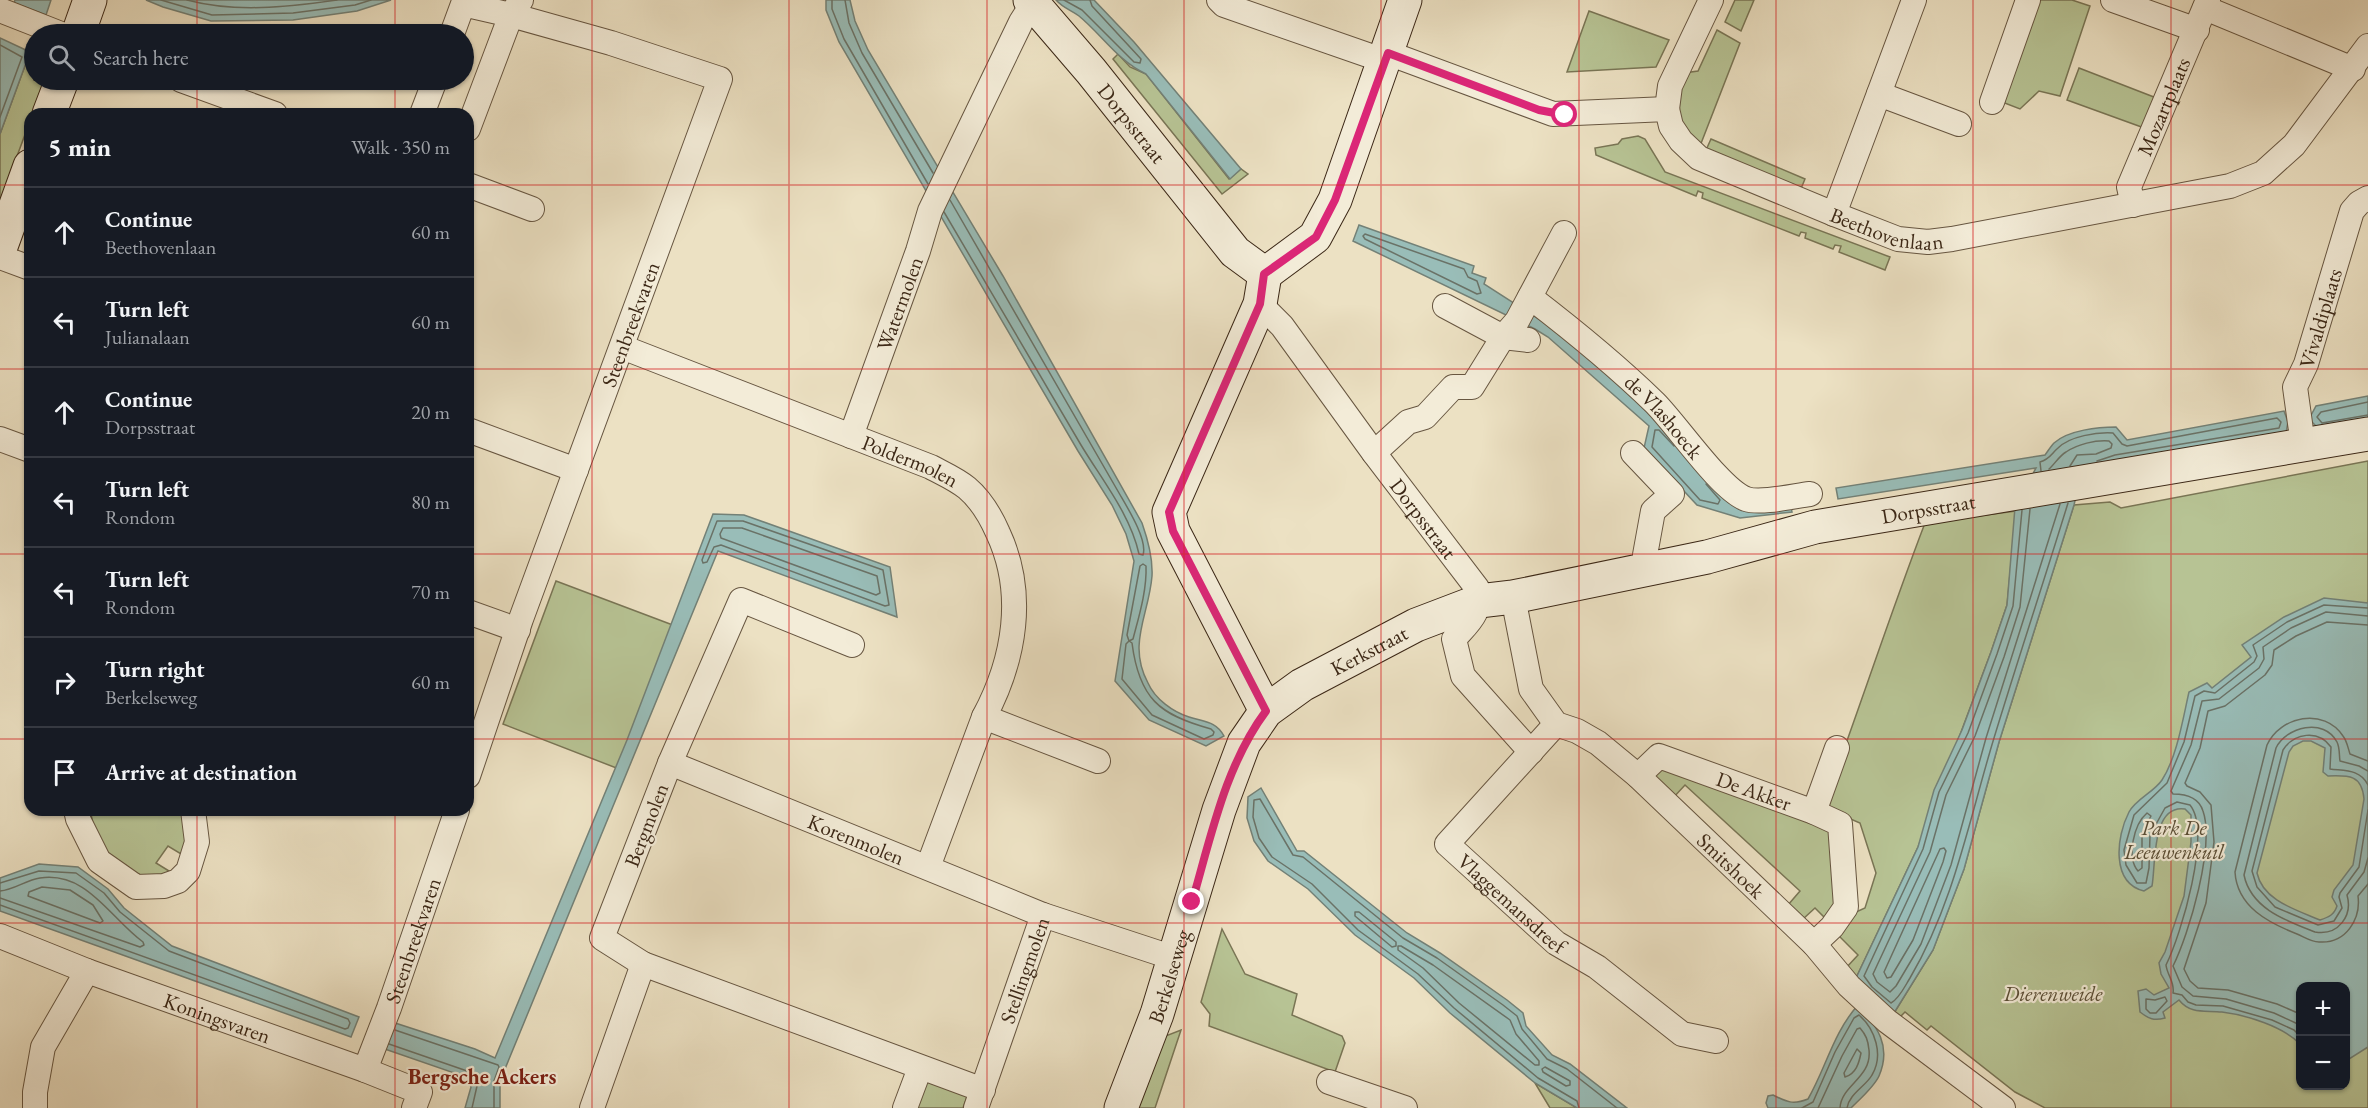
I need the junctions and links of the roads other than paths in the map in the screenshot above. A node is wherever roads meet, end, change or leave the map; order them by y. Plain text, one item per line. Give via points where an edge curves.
1 (90, 0) edge
2 (1219, 0) edge
3 (1406, 0) edge
4 (1711, 0) edge
5 (1914, 0) edge
6 (2028, 0) edge
7 (2113, 0) edge
8 (1031, 2) edge
9 (2207, 4) edge
10 (516, 8) edge
11 (0, 10) edge
12 (35, 24) edge
13 (82, 24) edge
14 (456, 24) edge
15 (2187, 27) junction
16 (2368, 46) edge
17 (1386, 57) junction
18 (2353, 69) junction
19 (58, 90) edge
20 (209, 90) edge
21 (431, 90) edge
22 (1879, 94) junction
23 (1992, 102) dead end
24 (51, 108) edge
25 (259, 108) edge
26 (424, 108) edge
27 (1667, 109) junction
28 (474, 114) edge
29 (1959, 124) dead end
30 (948, 172) joint
31 (24, 183) edge
32 (474, 187) edge
33 (2368, 198) edge
34 (2133, 205) junction
35 (532, 209) dead end
36 (1834, 214) junction
37 (1564, 233) dead end
38 (0, 249) edge
39 (0, 257) edge
40 (24, 266) edge
41 (1262, 289) junction
42 (1445, 306) dead end
43 (1521, 320) junction
44 (622, 347) junction
45 (474, 432) edge
46 (2368, 434) edge
47 (851, 436) junction
48 (0, 439) edge
49 (2303, 439) junction
50 (24, 448) edge
51 (1374, 453) junction
52 (1633, 453) dead end
53 (576, 470) junction
54 (1810, 494) dead end
55 (1646, 568) junction
56 (1513, 597) junction
57 (1479, 601) junction
58 (474, 614) edge
59 (518, 630) junction
60 (852, 645) dead end
61 (1266, 711) junction
62 (984, 717) junction
63 (1556, 724) junction
64 (1837, 748) dead end
65 (1531, 752) junction
66 (474, 758) edge
67 (1098, 761) dead end
68 (670, 764) junction
69 (1638, 776) junction
70 (1814, 812) junction
71 (77, 816) edge
72 (194, 816) edge
73 (455, 816) edge
74 (928, 867) junction
75 (1043, 915) junction
76 (0, 936) edge
77 (1814, 944) junction
78 (1174, 958) junction
79 (643, 964) junction
80 (87, 971) junction
81 (824, 1030) joint
82 (1716, 1041) dead end
83 (920, 1068) junction
84 (365, 1070) junction
85 (1329, 1082) dead end
86 (979, 1099) edge
87 (31, 1107) edge
88 (414, 1108) edge
89 (592, 1108) edge
90 (906, 1108) edge
91 (1121, 1108) edge
92 (1405, 1108) edge
93 (2003, 1108) edge

1 - 13 street
2 - 17 street via 1224,5
3 - 17 street
4 - 27 street via 1670,87
5 - 22 street
6 - 23 street
7 - 15 street
8 - 30 street, Dorpsstraat
8 - 41 street, Dorpsstraat via 1091,71
9 - 15 street, Mozartplaats
9 - 18 street, Mozartplaats
10 - 14 street via 463,4
10 - 28 street
10 - 44 street, Steenbreekvaren via 720,80
11 - 12 street
15 - 34 street, Mozartplaats via 2129,187
16 - 18 street, Beethovenlaan
17 - 27 street via 1553,114
17 - 41 street via 1335,200 1316,237
18 - 34 street, Beethovenlaan via 2294,146 2263,173 2230,186
19 - 24 street
20 - 25 street
21 - 26 street
22 - 29 street
22 - 36 street
27 - 36 street, Beethovenlaan via 1671,126 1681,141 1700,158
30 - 47 street, Watermolen via 930,211
31 - 38 street
32 - 35 street
33 - 49 street, Vivaldiplaats via 2352,211 2306,364 2295,387
34 - 36 street, Beethovenlaan via 1928,242 1898,239
37 - 43 street
39 - 40 street
41 - 51 street, Dorpsstraat via 1282,326
41 - 61 street via 1169,512 1173,531
42 - 43 street, de Vlashoeck
43 - 51 street via 1472,387 1453,387 1425,417 1408,422
43 - 54 street, de Vlashoeck via 1620,370 1657,405 1727,485 1745,498
44 - 47 street, Poldermolen
44 - 53 street, Steenbreekvaren
45 - 53 street
46 - 49 street, Dorpsstraat
47 - 62 street, Poldermolen via 931,467 967,488 991,517 1008,555 1014,584 1015,626 995,697
48 - 50 street
49 - 55 street, Dorpsstraat via 2092,482 1815,527 1734,551
51 - 57 street, Dorpsstraat via 1477,588
52 - 55 street via 1672,494 1653,511
53 - 59 street, Steenbreekvaren
55 - 56 street, Dorpsstraat
56 - 57 street, Dorpsstraat
56 - 63 street via 1531,689
57 - 61 street, Kerkstraat via 1416,625 1302,685
57 - 65 street via 1474,615 1454,639 1464,676
58 - 59 street
59 - 66 street, Steenbreekvaren
60 - 68 street, Bergmolen via 741,600
61 - 78 street, Berkelseweg via 1244,743 1228,785
62 - 67 street
62 - 74 street, Poldermolen
63 - 65 street, Vlaggemansdreef
63 - 69 street, Smitshoek via 1598,743
64 - 70 street, De Akker
65 - 82 street, Vlaggemansdreef via 1447,844 1556,943 1597,967 1682,1034
68 - 74 street, Korenmolen
68 - 79 street, Bergmolen via 602,938
69 - 70 street, De Akker via 1659,756
69 - 77 street, Smitshoek
70 - 77 street via 1840,824 1846,907
71 - 72 street via 99,861 136,887 164,886 178,881 188,871 197,842
73 - 84 street, Steenbreekvaren
74 - 75 street, Korenmolen
75 - 78 street, Stellingmolen
75 - 86 street, Stellingmolen
76 - 80 street, Koningsvaren
77 - 93 street, Smitshoek via 1849,986 1887,1021
78 - 91 street, Berkelseweg
79 - 81 street, Bergmolen
79 - 89 street
80 - 84 street, Koningsvaren
80 - 87 street via 43,1047
81 - 83 street, Stellingmolen
83 - 86 street, Stellingmolen
83 - 90 street
84 - 88 street, Koningsvaren via 420,1092
85 - 92 street

